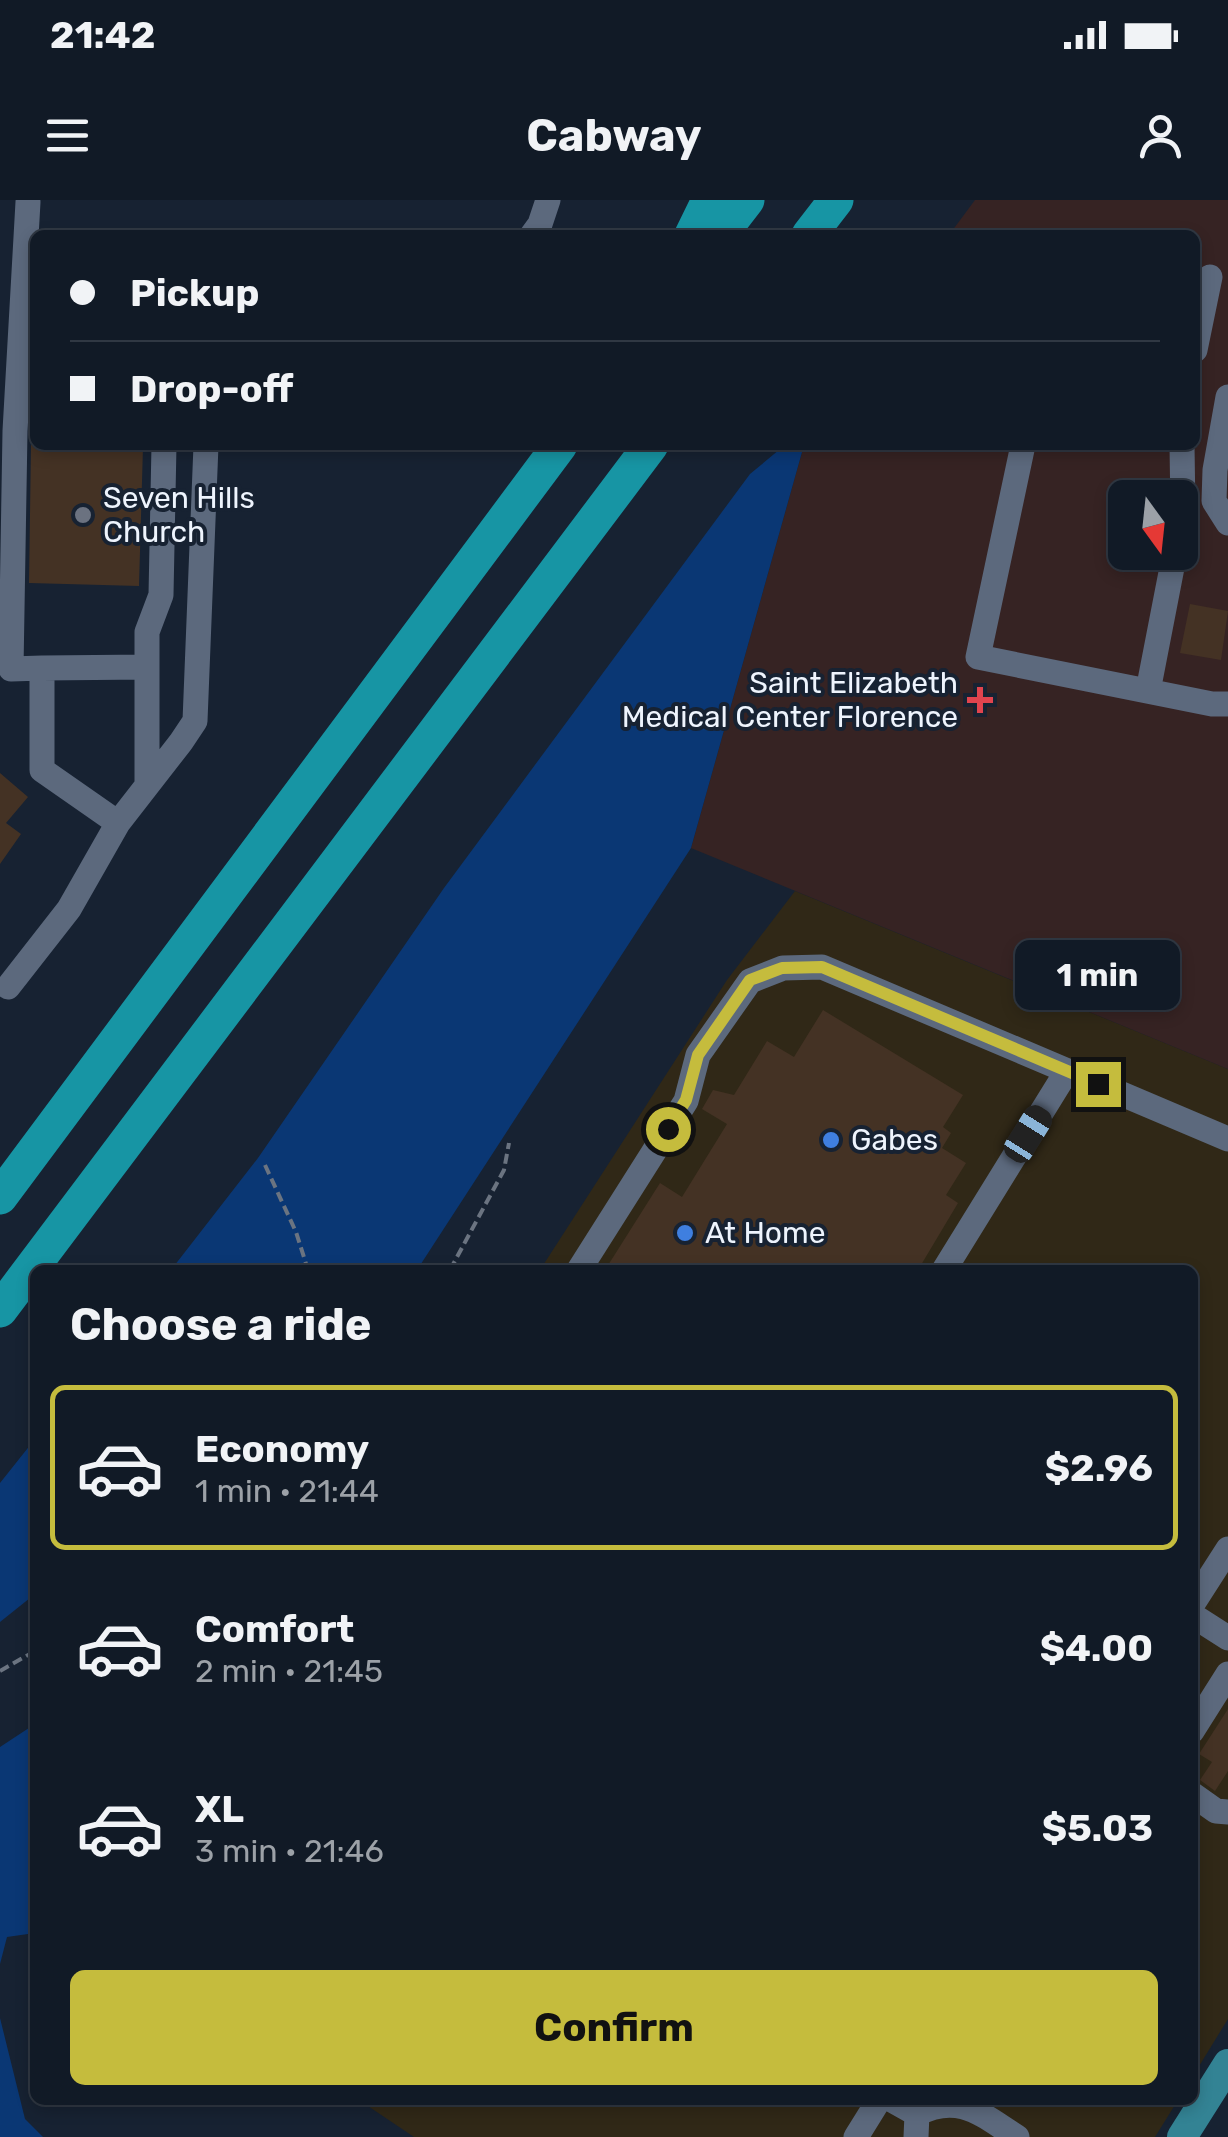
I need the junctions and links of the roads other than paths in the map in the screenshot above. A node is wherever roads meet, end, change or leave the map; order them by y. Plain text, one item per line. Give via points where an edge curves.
1 (548, 200) edge
2 (708, 200) edge
3 (746, 200) edge
4 (836, 200) edge
5 (28, 202) edge
6 (536, 230) edge
7 (694, 230) edge
8 (724, 230) edge
9 (813, 230) edge
10 (1211, 277) edge
11 (1200, 327) edge
12 (1228, 398) edge
13 (164, 450) edge
14 (206, 450) edge
15 (556, 450) edge
16 (647, 450) edge
17 (1022, 450) edge
18 (1182, 450) edge
19 (7, 455) edge
20 (1183, 480) edge
21 (1228, 524) edge
22 (1172, 570) edge
23 (160, 595) junction
24 (200, 595) junction
25 (147, 667) junction
26 (42, 668) junction
27 (1148, 691) junction
28 (1228, 704) edge
29 (147, 786) junction
30 (118, 822) junction
31 (8, 988) dead end
32 (1067, 1070) junction
33 (1228, 1139) edge
34 (0, 1197) edge
35 (34, 1265) edge
36 (583, 1265) edge
37 (947, 1265) edge
38 (30, 1270) edge
39 (0, 1310) edge
40 (1228, 1550) edge
41 (1198, 1597) edge
42 (1198, 1619) edge
43 (1228, 1638) edge
44 (1228, 1674) edge
45 (1198, 1722) edge
46 (1198, 1798) edge
47 (1228, 1812) edge
48 (1228, 2064) edge
49 (876, 2105) edge
50 (897, 2105) edge
51 (948, 2105) edge
52 (964, 2105) edge
53 (917, 2126) edge
54 (856, 2137) edge
55 (1016, 2137) edge
56 (1182, 2137) edge

1 - 6 street
2 - 7 highway
3 - 8 highway
4 - 9 highway
5 - 19 street
10 - 11 street
12 - 21 street via 1214,501
13 - 23 street
14 - 24 street
15 - 34 highway
16 - 35 highway
17 - 27 street via 978,658
18 - 20 street
19 - 26 street via 11,669
22 - 27 street
23 - 24 street
23 - 25 street via 147,632
24 - 29 street via 195,720
25 - 26 street
25 - 29 street
26 - 30 street via 42,770
27 - 28 street
29 - 30 street
30 - 31 street via 69,909
32 - 33 street
32 - 36 street via 822,967 782,968 750,980 698,1055 686,1100
32 - 37 street
38 - 39 highway
40 - 41 street
42 - 43 street
44 - 45 street
46 - 47 street
48 - 56 main road
49 - 54 street
50 - 53 street
51 - 53 street via 935,2106
52 - 55 street

